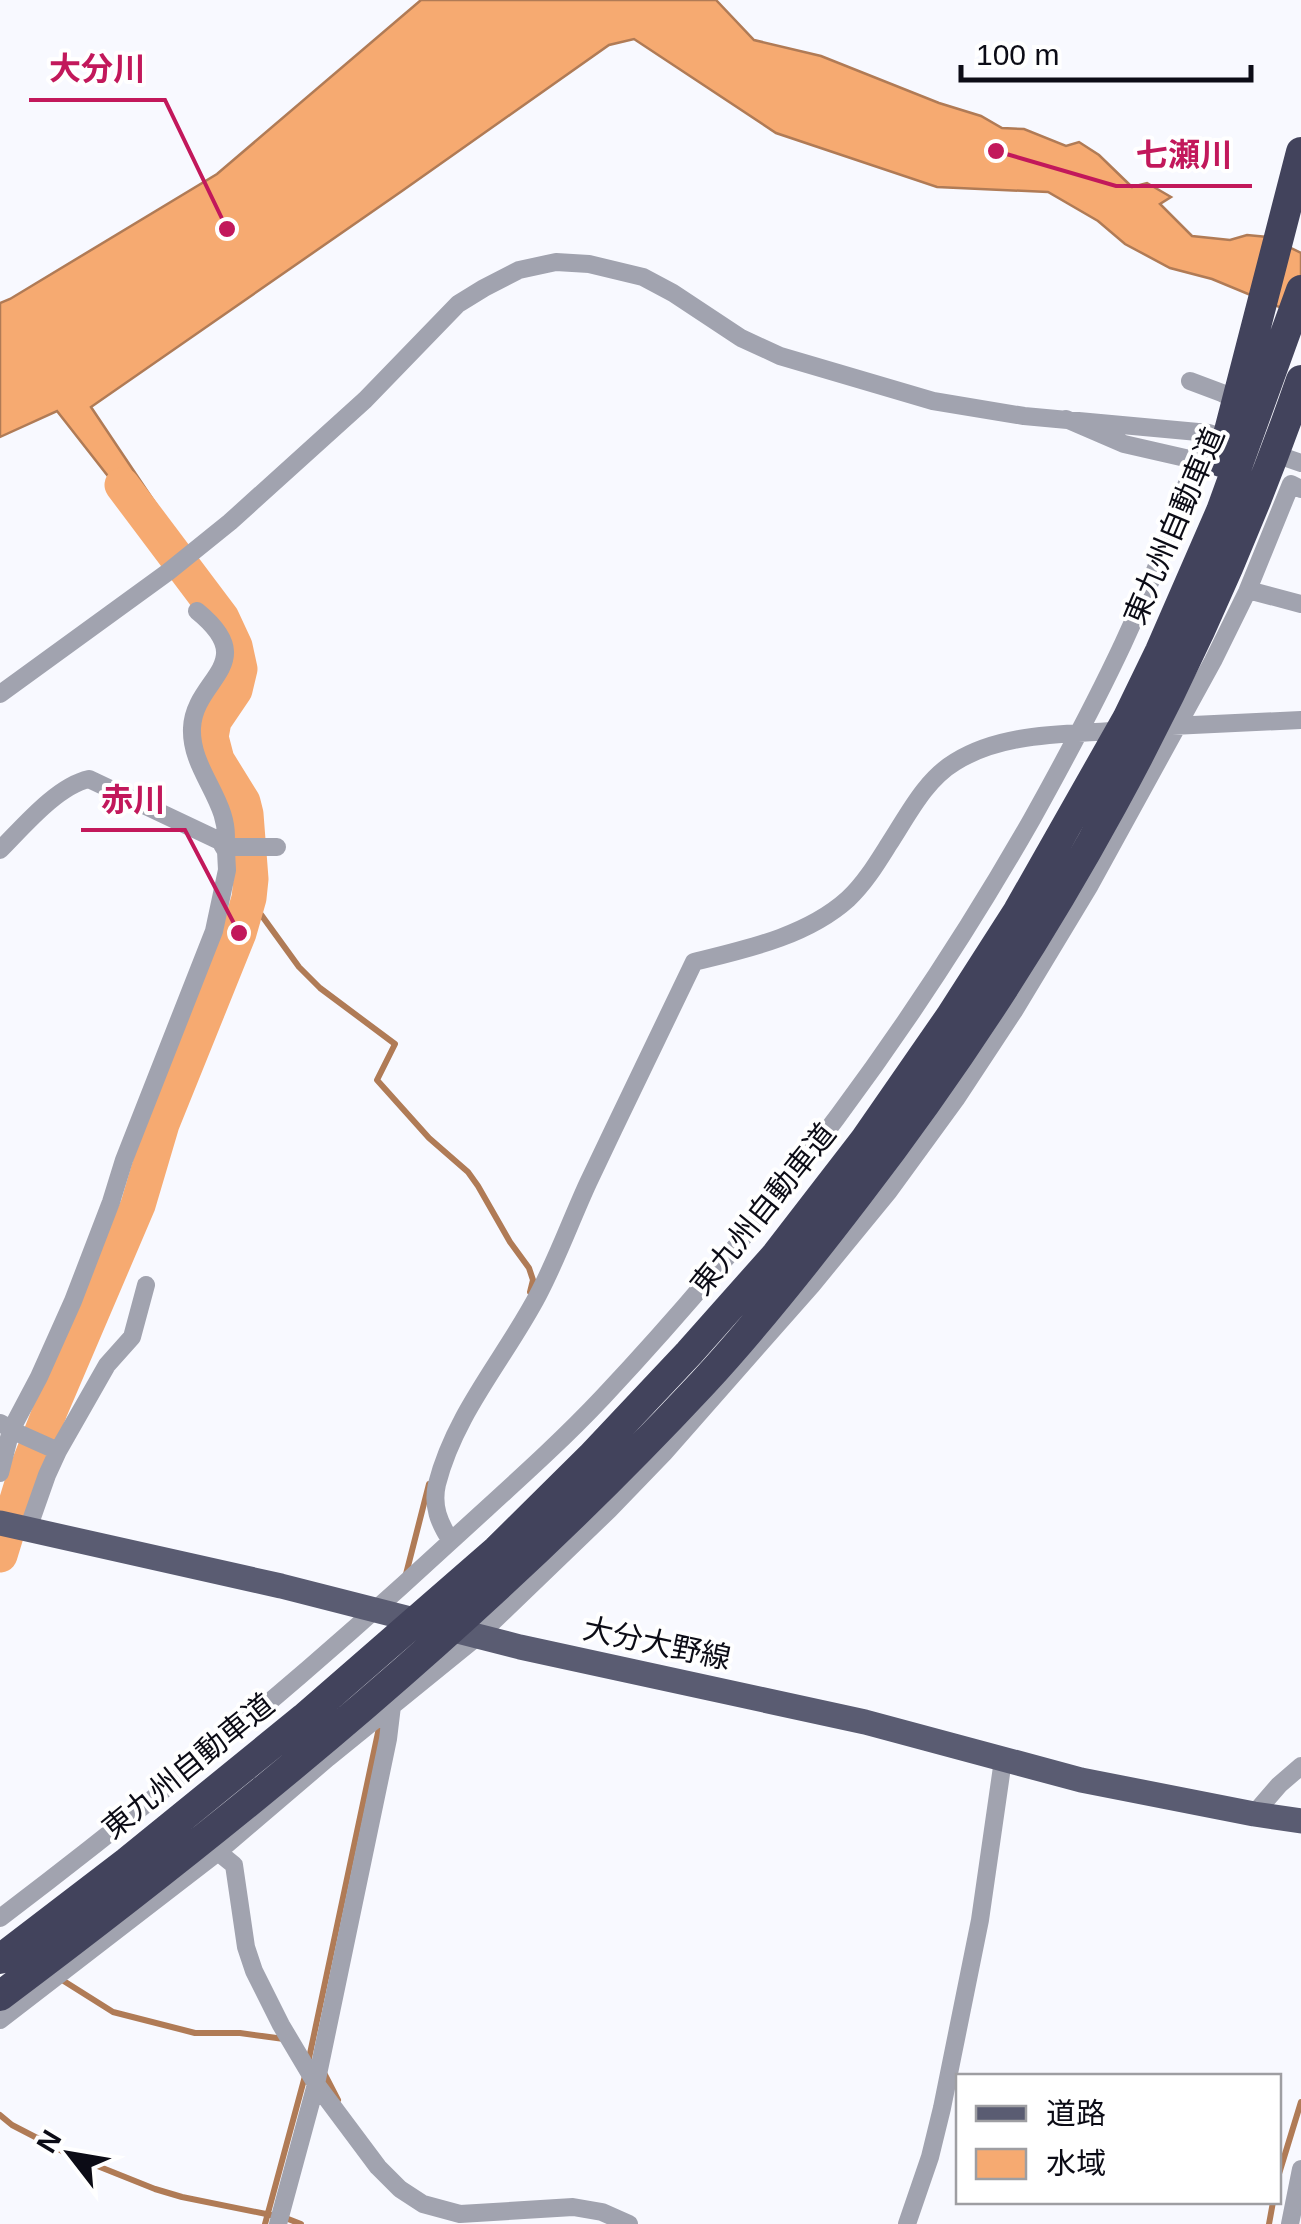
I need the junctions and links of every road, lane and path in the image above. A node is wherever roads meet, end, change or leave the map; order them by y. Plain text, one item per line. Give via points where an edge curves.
1 (1301, 152) edge
2 (1301, 290) edge
3 (1301, 380) edge
4 (1190, 381) dead end
5 (1066, 419) junction
6 (1301, 426) edge
7 (1301, 436) edge
8 (1301, 464) edge
9 (1301, 489) edge
10 (1191, 582) junction
11 (1248, 590) junction
12 (1301, 604) edge
13 (197, 612) dead end
14 (0, 694) edge
15 (1301, 720) edge
16 (1165, 728) junction
17 (1078, 734) junction
18 (277, 846) dead end
19 (224, 847) junction
20 (0, 850) edge
21 (146, 1284) dead end
22 (6, 1426) edge
23 (58, 1451) junction
24 (0, 1473) edge
25 (0, 1522) edge
26 (28, 1529) junction
27 (451, 1541) junction
28 (376, 1610) junction
29 (477, 1637) junction
30 (392, 1706) junction
31 (1003, 1760) junction
32 (1301, 1766) edge
33 (1254, 1814) junction
34 (1301, 1821) edge
35 (218, 1852) junction
36 (0, 1918) edge
37 (0, 1959) edge
38 (0, 1996) edge
39 (0, 2020) edge
40 (316, 2084) junction
41 (1301, 2168) edge
42 (278, 2224) edge
43 (629, 2224) edge
44 (908, 2224) edge
45 (1290, 2224) edge

1 - 10 highway
2 - 10 highway, 東九州自動車道
3 - 16 highway
4 - 7 street
5 - 8 street via 1209,434
5 - 14 street via 933,401 780,356 658,285 615,268 556,262 519,270 458,304 376,390 230,522
5 - 17 street via 1124,444 1194,460 1139,607
6 - 16 highway
9 - 11 street via 1291,484
10 - 37 highway, 東九州自動車道 via 1126,718 1018,911 864,1141 776,1255 689,1354 496,1550 304,1718
11 - 12 street
11 - 16 street
13 - 19 street via 220,633 224,653 192,720 192,738 225,820
15 - 16 street
16 - 17 street
16 - 29 street via 1090,885 1014,1011 889,1191 664,1453
16 - 38 highway via 900,1140 706,1379 579,1510 417,1659
17 - 27 street via 942,967 815,1149 604,1396
17 - 27 street via 1008,740 953,763 838,906 785,935 694,962 540,1290 450,1445 435,1498
18 - 19 street
19 - 20 street via 197,828 84,779 36,813
19 - 22 street via 227,870 214,932 73,1301 39,1377
21 - 23 street via 132,1337 107,1365
22 - 23 street
22 - 24 street
23 - 26 street
25 - 26 main road, 大分大野線
26 - 28 main road, 大分大野線
27 - 28 street
28 - 29 main road, 大分大野線
28 - 36 street
29 - 30 street
29 - 31 main road, 大分大野線 via 866,1722
30 - 35 street
30 - 40 street
31 - 33 main road, 大分大野線
31 - 44 street via 942,2108
32 - 33 street
33 - 34 main road, 大分大野線
35 - 39 street
35 - 40 street via 234,1865 254,1971
40 - 42 street
40 - 43 street via 389,2180 423,2204 473,2215 589,2208
41 - 45 street

